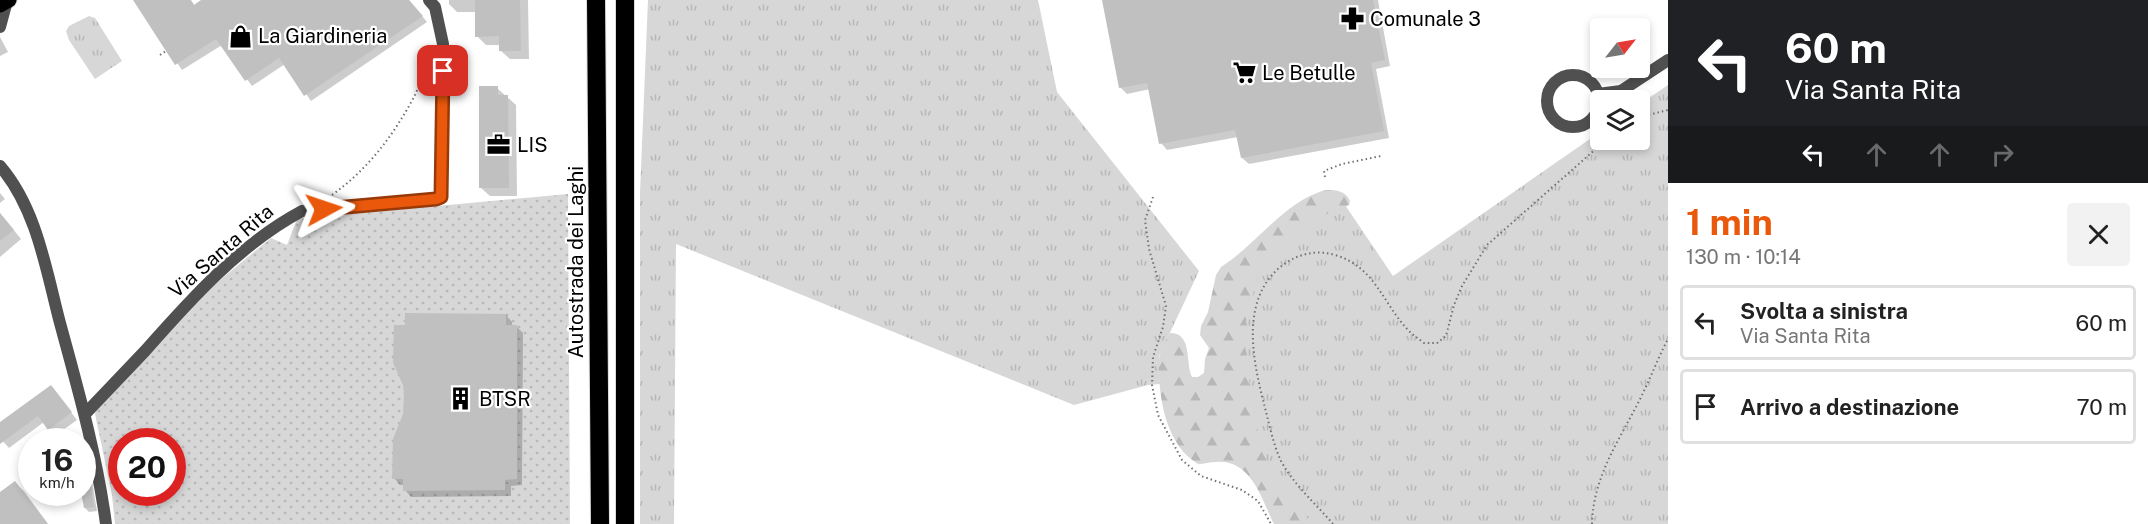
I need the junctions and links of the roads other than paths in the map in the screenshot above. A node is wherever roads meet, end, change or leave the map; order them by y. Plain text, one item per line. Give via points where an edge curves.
1 (429, 0) edge
2 (596, 0) edge
3 (625, 0) edge
4 (6, 2) edge
5 (0, 27) edge
6 (1668, 60) edge
7 (1624, 90) edge
8 (1598, 94) joint
9 (0, 166) edge
10 (85, 414) junction
11 (106, 524) edge
12 (600, 524) edge
13 (625, 524) edge

1 - 10 street, Via Santa Rita via 435,7 442,34 441,197 302,211 270,229 186,303
2 - 12 highway, Autostrada dei Laghi
3 - 13 highway
4 - 5 street
6 - 7 street
8 - 8 street via 1583,76 1568,75 1551,86 1547,107 1559,123 1581,126 1598,110
9 - 10 street via 33,223
10 - 11 street

